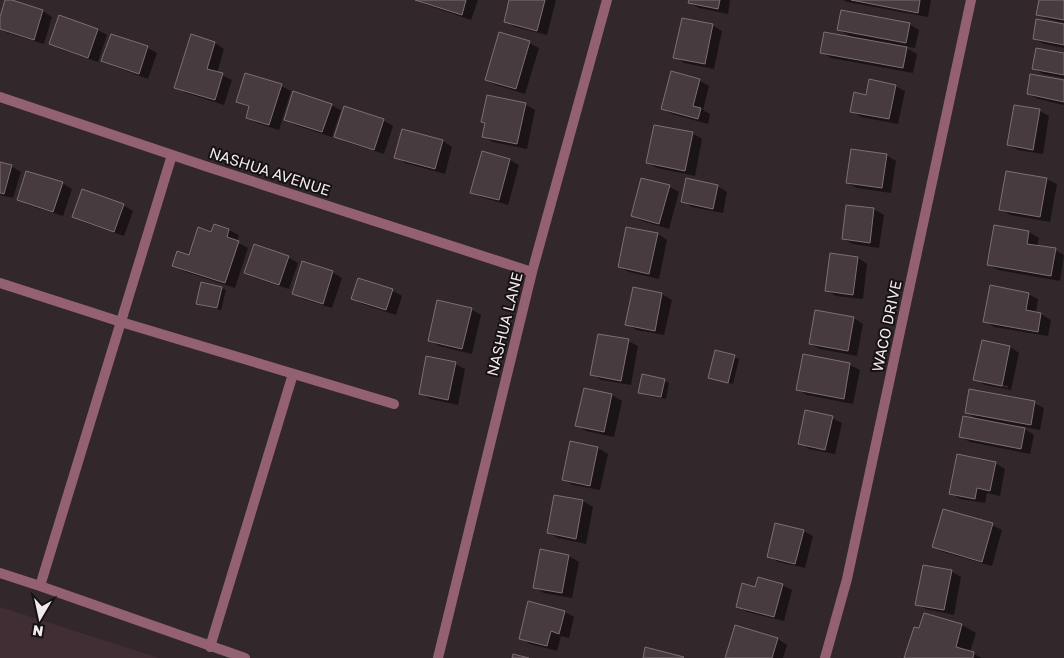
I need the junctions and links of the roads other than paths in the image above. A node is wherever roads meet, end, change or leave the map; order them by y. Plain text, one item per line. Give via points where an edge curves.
1 (607, 0) edge
2 (972, 0) edge
3 (0, 97) edge
4 (172, 155) junction
5 (532, 272) junction
6 (0, 283) edge
7 (121, 322) junction
8 (293, 374) junction
9 (394, 404) dead end
10 (0, 573) edge
11 (40, 586) junction
12 (210, 647) junction
13 (245, 658) edge
14 (438, 658) edge
15 (825, 658) edge

1 - 5 street, NASHUA LANE
2 - 15 street, WACO DRIVE via 847,579
3 - 4 street, NASHUA AVENUE
4 - 5 street, NASHUA AVENUE
4 - 7 street
5 - 14 street, NASHUA LANE
6 - 7 street
7 - 8 street
7 - 11 street
8 - 9 street
8 - 12 street
10 - 11 street
11 - 12 street
12 - 13 street

